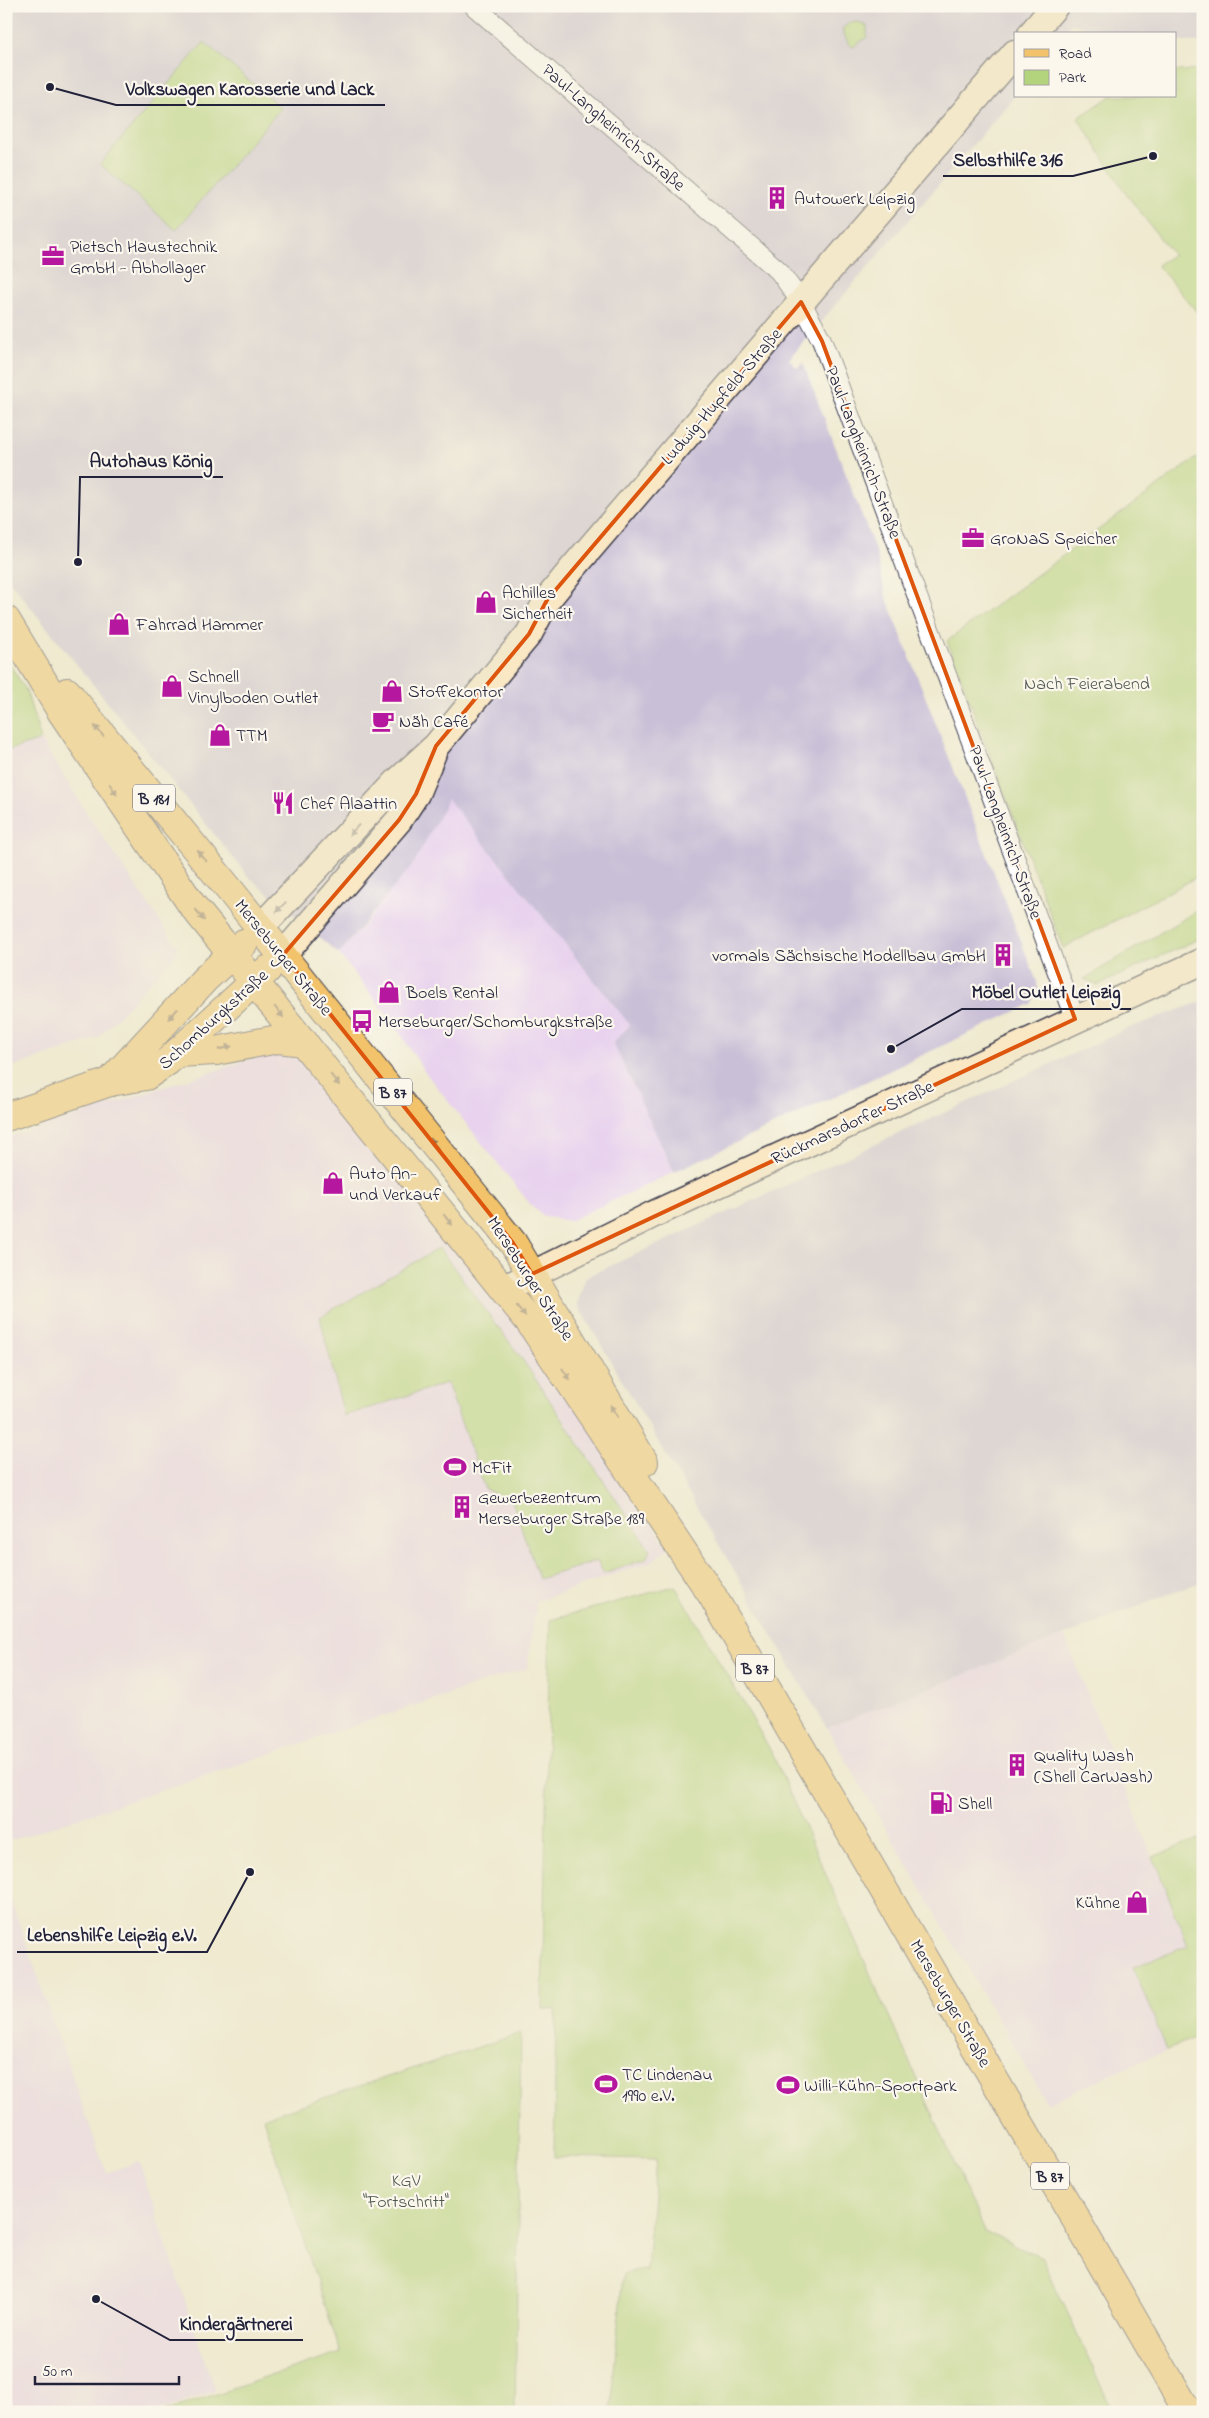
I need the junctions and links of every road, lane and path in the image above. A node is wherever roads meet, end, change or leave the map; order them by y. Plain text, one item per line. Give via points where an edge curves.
1 (474, 6) edge
2 (1055, 6) edge
3 (1034, 32) edge
4 (1014, 54) edge
5 (801, 302) junction
6 (6, 618) edge
7 (436, 746) junction
8 (260, 928) junction
9 (231, 954) junction
10 (283, 955) junction
11 (1203, 961) edge
12 (254, 981) junction
13 (1075, 1019) junction
14 (304, 1042) junction
15 (177, 1052) junction
16 (110, 1082) junction
17 (6, 1117) edge
18 (532, 1274) junction
19 (503, 1289) junction
20 (712, 1595) junction
21 (1188, 2412) edge

1 - 5 street, Paul-Langheinrich-Straße via 779,271
2 - 3 main road
4 - 5 main road, Ludwig-Hupfeld-Straße
5 - 7 main road, Ludwig-Hupfeld-Straße via 547,600 529,634
5 - 13 street, Paul-Langheinrich-Straße via 822,341
8 -> 6 main road, Merseburger Straße / B 181
6 -> 9 main road, Merseburger Straße / B 181 via 61,711 145,838
7 -> 8 main road, Ludwig-Hupfeld-Straße via 398,780
7 - 10 main road, Ludwig-Hupfeld-Straße via 416,794 399,820
8 - 9 main road, Schomburgkstraße
8 - 10 main road, Merseburger Straße / B 87
9 - 12 main road, Merseburger Straße / B 181
9 -> 16 main road, Schomburgkstraße
10 - 12 main road, Schomburgkstraße
18 -> 10 main road, Merseburger Straße / B 87 via 513,1243
11 - 13 main road, Rückmarsdorfer Straße
12 -> 14 main road, Merseburger Straße / B 181
12 - 15 main road, Schomburgkstraße
13 - 18 main road, Rückmarsdorfer Straße
15 -> 14 main road via 216,1051 278,1039
14 -> 19 main road, Merseburger Straße / B 87
15 - 16 main road, Schomburgkstraße via 146,1076
16 - 17 main road, Schomburgkstraße
18 - 19 main road, Rückmarsdorfer Straße
20 -> 18 main road, Merseburger Straße / B 87 via 668,1504
19 -> 20 main road, Merseburger Straße / B 87 via 548,1348
20 - 21 main road, Merseburger Straße / B 87

